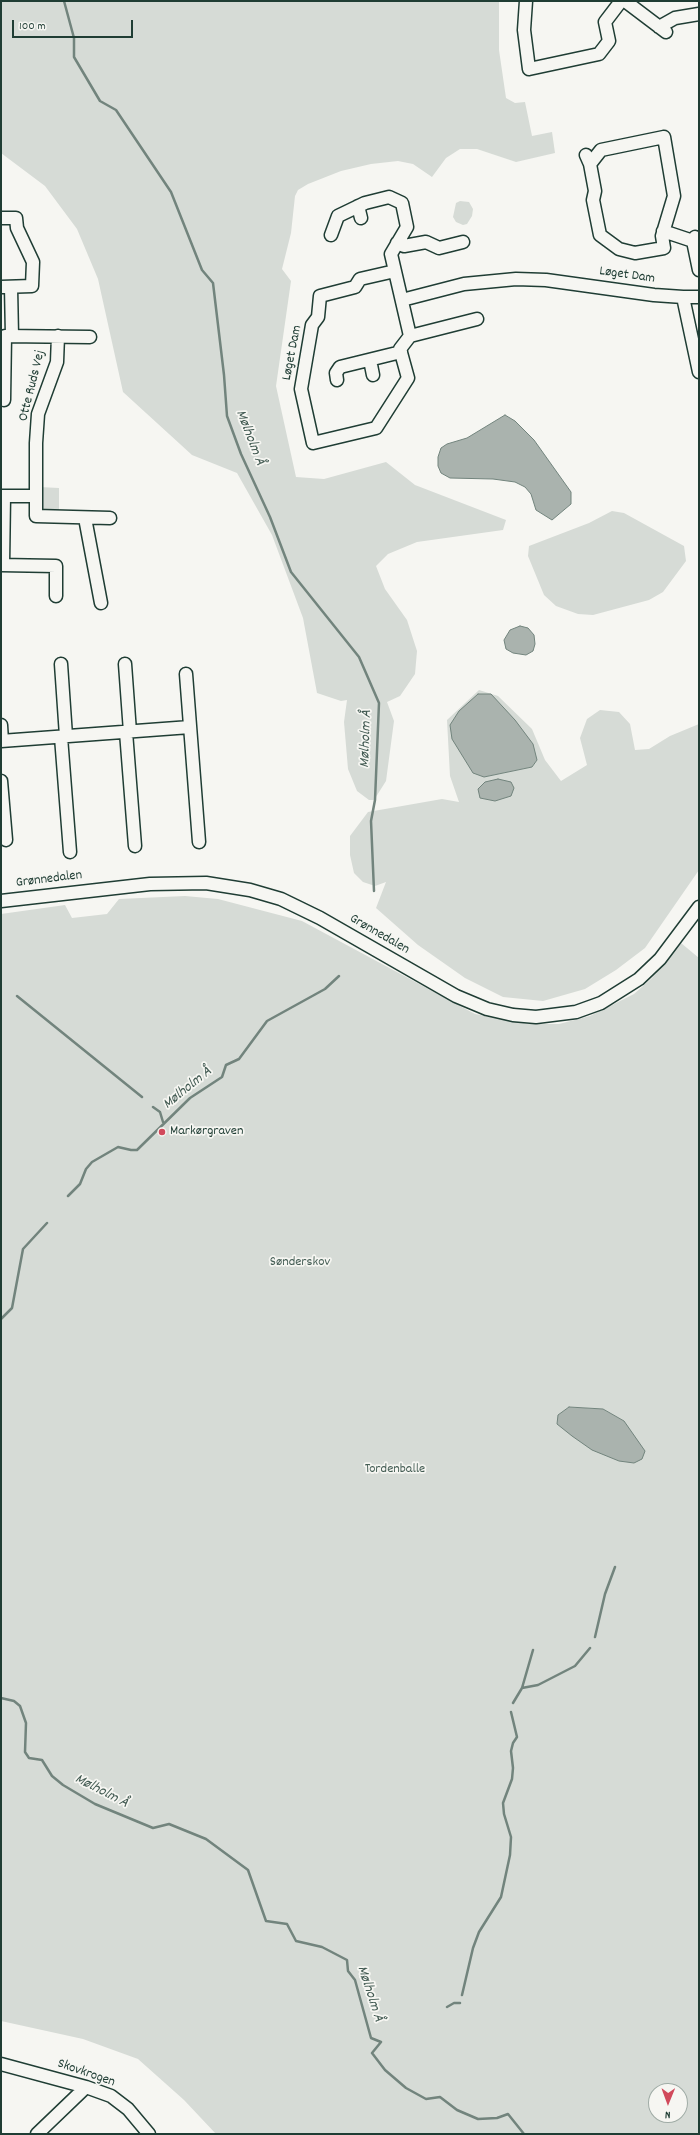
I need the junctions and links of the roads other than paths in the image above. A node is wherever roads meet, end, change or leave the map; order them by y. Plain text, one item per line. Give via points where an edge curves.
1 (526, 1) edge
2 (620, 1) edge
3 (625, 1) edge
4 (699, 14) edge
5 (1, 218) edge
6 (663, 231) junction
7 (331, 235) dead end
8 (463, 242) dead end
9 (397, 243) junction
10 (699, 270) edge
11 (395, 271) junction
12 (6, 287) edge
13 (683, 297) junction
14 (699, 297) edge
15 (402, 300) junction
16 (477, 319) dead end
17 (12, 336) junction
18 (58, 336) junction
19 (410, 336) junction
20 (90, 337) dead end
21 (401, 352) junction
22 (370, 360) junction
23 (699, 372) edge
24 (373, 375) dead end
25 (337, 380) dead end
26 (7, 400) edge
27 (2, 496) edge
28 (36, 496) junction
29 (86, 518) junction
30 (110, 518) dead end
31 (2, 565) edge
32 (56, 596) dead end
33 (101, 603) dead end
34 (61, 664) dead end
35 (125, 664) dead end
36 (186, 674) dead end
37 (1, 725) edge
38 (190, 727) junction
39 (128, 732) junction
40 (64, 737) junction
41 (2, 741) edge
42 (1, 781) edge
43 (6, 840) dead end
44 (199, 842) dead end
45 (134, 846) dead end
46 (70, 852) dead end
47 (1, 901) edge
48 (699, 907) edge
49 (1, 2064) edge
50 (86, 2087) junction
51 (37, 2134) edge
52 (149, 2134) edge

1 - 2 street via 524,30 529,69 599,54 609,41 605,22
3 - 4 street via 663,30 675,18
5 - 12 street via 16,218 17,228 33,262 32,286
6 - 6 street via 664,248 635,253 620,249 600,235 593,200 596,191 588,159 601,150 664,136 674,196
6 - 10 street via 694,239
7 - 9 street via 338,216 359,212 389,197 402,203 407,227
8 - 9 street via 439,248 426,242 404,246
9 - 11 street via 391,254
11 - 15 street
11 - 21 street, Løget Dam via 360,280 355,287 320,296 318,317 312,325 301,389 313,443 376,428 408,378
12 - 17 street
13 - 14 street, Løget Dam
13 - 15 street, Løget Dam via 546,280 516,279 464,284
13 - 23 street
15 - 19 street
16 - 19 street
17 - 18 street, Otte Ruds Vej
17 - 26 street, Otte Ruds Vej via 5,336
18 - 20 street, Otte Ruds Vej
18 - 28 street, Otte Ruds Vej via 57,362 38,414
19 - 21 street via 400,349
21 - 22 street
22 - 24 street
22 - 25 street via 340,367 336,373
27 - 28 street
27 - 31 street
28 - 29 street, Otte Ruds Vej via 36,516
29 - 30 street
29 - 33 street via 88,561 98,579
31 - 32 street via 56,566
34 - 40 street
35 - 39 street
36 - 38 street
37 - 41 street
38 - 39 street
38 - 44 street
39 - 40 street
39 - 45 street
40 - 41 street
40 - 46 street
42 - 43 street
47 - 48 street, Grønnedalen via 150,884 206,883 250,890 281,899 320,918 456,996 487,1009 536,1017 576,1012 595,1005 634,983 660,959
49 - 50 street, Skovkrogen
50 - 51 street
50 - 52 street, Skovkrogen via 111,2096 128,2109

